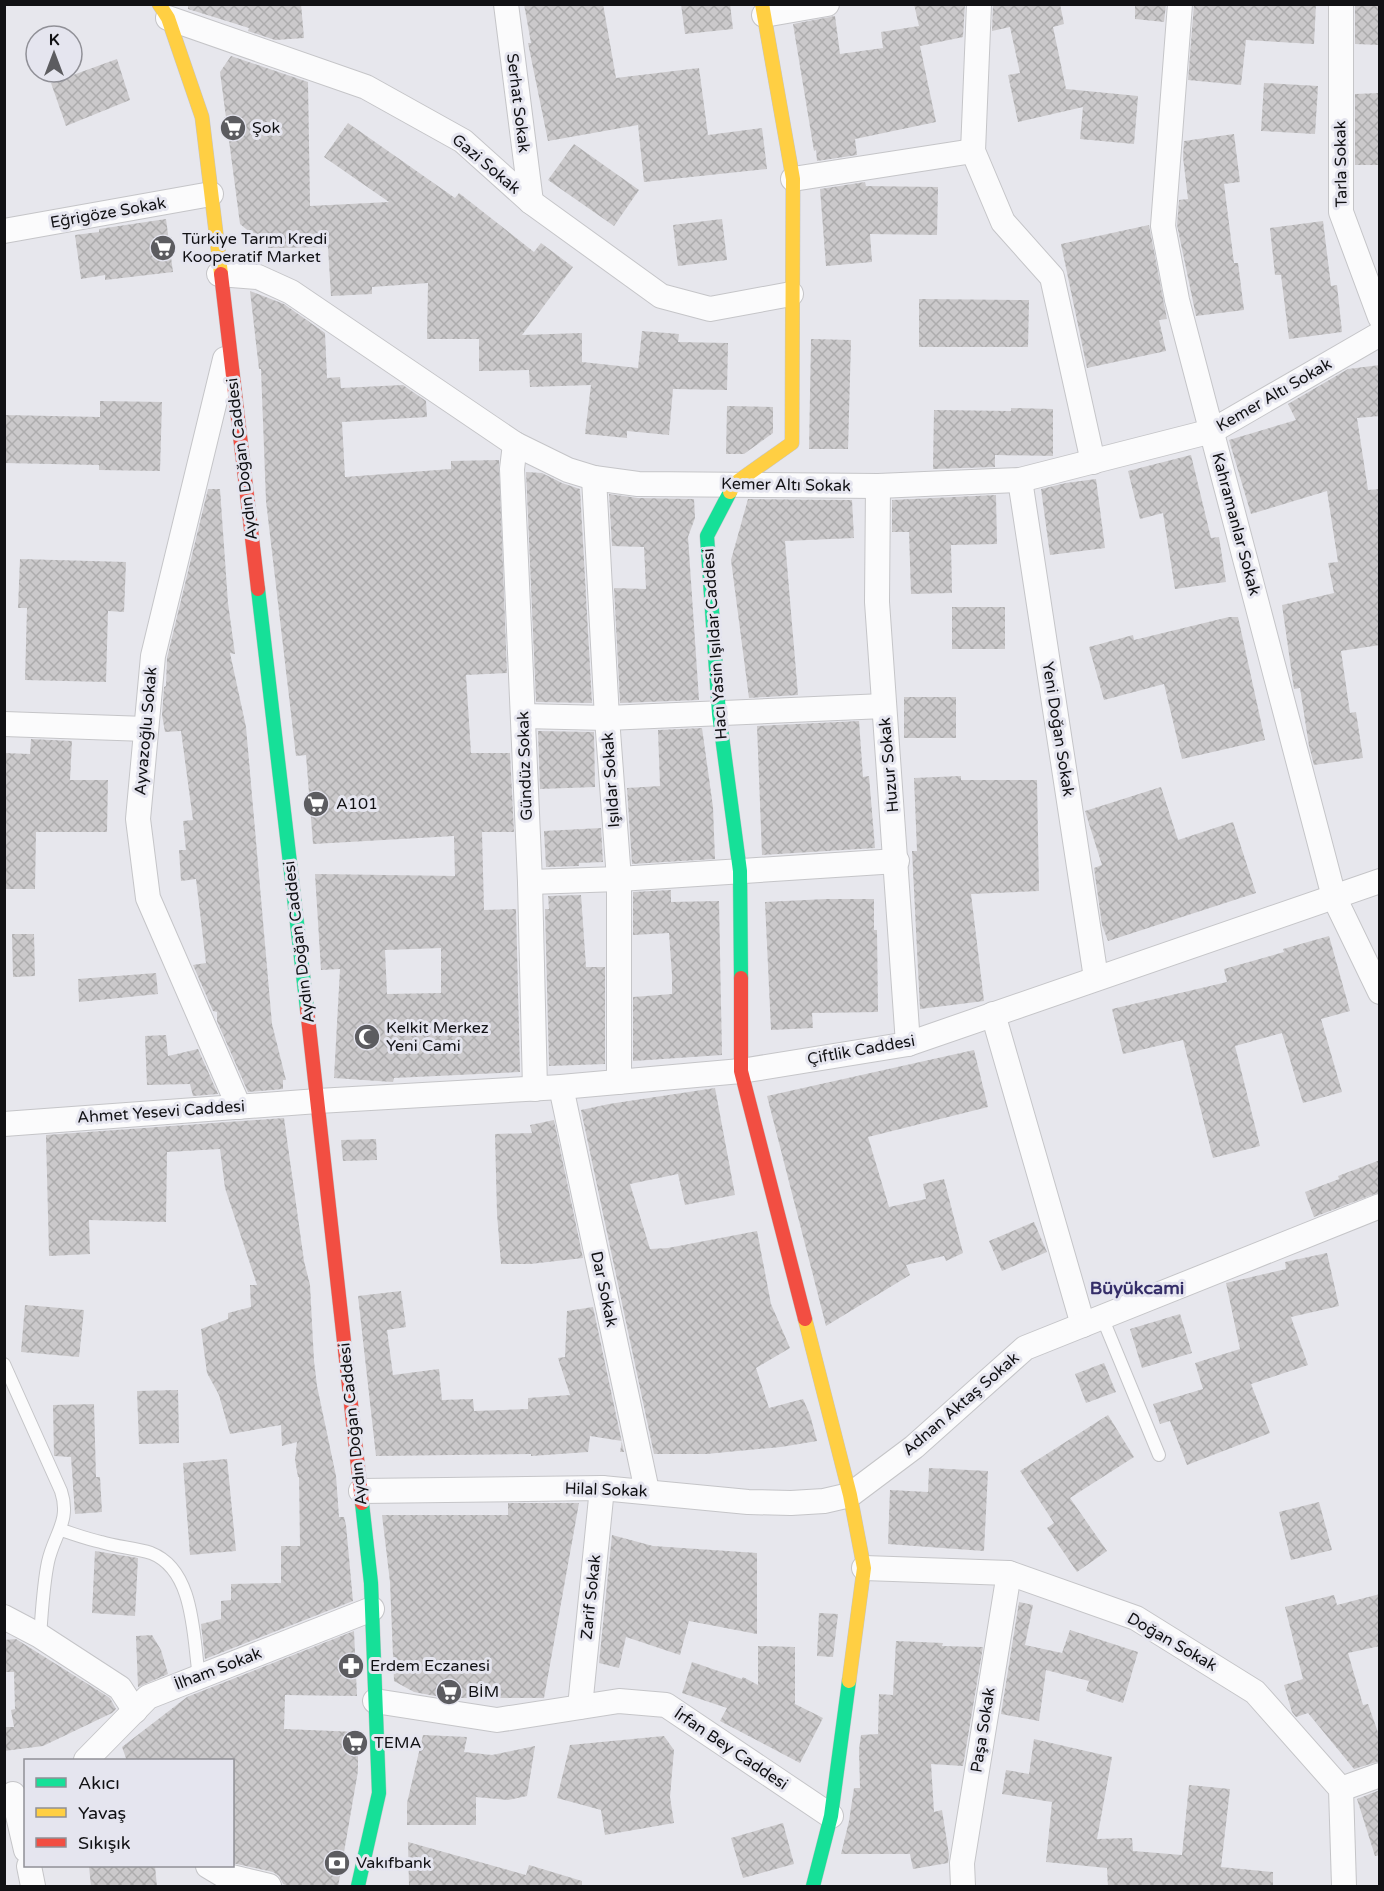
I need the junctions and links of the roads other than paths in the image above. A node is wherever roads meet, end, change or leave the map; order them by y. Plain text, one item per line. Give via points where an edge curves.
1 (506, 4) edge
2 (827, 4) edge
3 (980, 4) edge
4 (1180, 4) edge
5 (1341, 4) edge
6 (763, 10) edge
7 (164, 11) edge
8 (974, 151) junction
9 (793, 179) junction
10 (211, 194) junction
11 (531, 202) junction
12 (4, 231) edge
13 (219, 274) junction
14 (792, 294) junction
15 (1380, 317) edge
16 (1380, 334) edge
17 (229, 345) junction
18 (1212, 431) junction
19 (515, 444) junction
20 (1093, 462) junction
21 (594, 478) junction
22 (1020, 480) junction
23 (734, 484) junction
24 (878, 486) junction
25 (884, 706) junction
26 (719, 714) junction
27 (523, 716) junction
28 (607, 718) junction
29 (4, 724) edge
30 (146, 729) junction
31 (897, 861) junction
32 (740, 871) junction
33 (619, 879) junction
34 (1380, 881) edge
35 (530, 882) junction
36 (1334, 897) junction
37 (1096, 978) junction
38 (1380, 992) edge
39 (993, 1014) junction
40 (908, 1044) junction
41 (741, 1071) junction
42 (619, 1082) junction
43 (561, 1087) junction
44 (535, 1089) junction
45 (318, 1101) junction
46 (239, 1107) junction
47 (4, 1124) edge
48 (1380, 1206) edge
49 (1092, 1321) junction
50 (4, 1364) edge
51 (1159, 1455) dead end
52 (602, 1488) junction
53 (361, 1491) junction
54 (646, 1491) junction
55 (850, 1495) junction
56 (61, 1530) junction
57 (864, 1568) junction
58 (1009, 1573) junction
59 (372, 1609) junction
60 (4, 1617) edge
61 (40, 1636) junction
62 (199, 1677) junction
63 (375, 1701) junction
64 (580, 1707) junction
65 (135, 1711) junction
66 (88, 1759) edge
67 (1380, 1775) edge
68 (1341, 1789) junction
69 (14, 1793) edge
70 (831, 1816) junction
71 (24, 1840) edge
72 (29, 1867) edge
73 (210, 1867) edge
74 (33, 1887) edge
75 (269, 1887) edge
76 (358, 1887) edge
77 (813, 1887) edge
78 (963, 1887) edge
79 (1344, 1887) edge

1 - 11 street, Serhat Sokak
2 - 6 street
3 - 8 street
4 - 18 street, Kahramanlar Sokak via 1163,226 1177,300
5 - 15 street, Tarla Sokak via 1341,212
6 - 9 street, Hacı Yasin Işıldar Caddesi
7 - 10 street, Aydın Doğan Caddesi via 202,117
7 - 11 street, Gazi Sokak via 366,87 463,141
8 - 9 street
8 - 20 street via 1003,222 1052,277
9 - 14 street, Hacı Yasin Işıldar Caddesi
10 - 12 street, Eğrigöze Sokak
10 - 13 street, Aydın Doğan Caddesi
11 - 14 street, Gazi Sokak via 661,296 710,309
13 - 17 street, Aydın Doğan Caddesi
13 - 19 street, Kemer Altı Sokak via 258,277 291,292
14 - 23 street, Hacı Yasin Işıldar Caddesi via 792,444
16 - 18 street, Kemer Altı Sokak
17 - 30 street, Ayvazoğlu Sokak via 153,656
17 - 45 street, Aydın Doğan Caddesi
18 - 20 street, Kemer Altı Sokak
18 - 36 street, Kahramanlar Sokak
19 - 21 street, Kemer Altı Sokak
19 - 27 street, Gündüz Sokak via 512,469
20 - 22 street, Kemer Altı Sokak
21 - 23 street, Kemer Altı Sokak via 638,484
21 - 28 street, Işıldar Sokak
22 - 24 street, Kemer Altı Sokak
22 - 37 street, Yeni Doğan Sokak
23 - 24 street, Kemer Altı Sokak
23 - 26 street, Hacı Yasin Işıldar Caddesi via 707,536
24 - 25 street, Huzur Sokak via 877,603
25 - 26 street
25 - 31 street, Huzur Sokak
26 - 28 street
26 - 32 street, Hacı Yasin Işıldar Caddesi
27 - 28 street
27 - 35 street, Gündüz Sokak
28 - 33 street, Işıldar Sokak
29 - 30 street
30 - 46 street, Ayvazoğlu Sokak via 138,819 148,898
31 - 32 street
31 - 40 street, Huzur Sokak
32 - 33 street
32 - 41 street, Hacı Yasin Işıldar Caddesi
33 - 35 street
33 - 42 street, Işıldar Sokak
34 - 36 street, Çiftlik Caddesi
35 - 44 street, Gündüz Sokak
36 - 37 street, Çiftlik Caddesi
36 - 38 street, Kahramanlar Sokak
37 - 39 street, Çiftlik Caddesi
39 - 40 street, Çiftlik Caddesi
39 - 49 street
40 - 41 street, Çiftlik Caddesi
41 - 42 street, Çiftlik Caddesi
41 - 55 street, Hacı Yasin Işıldar Caddesi
42 - 43 street, Çiftlik Caddesi
43 - 44 street, Çiftlik Caddesi
43 - 54 street, Dar Sokak
44 - 45 street, Çiftlik Caddesi
45 - 46 street, Ahmet Yesevi Caddesi
45 - 53 street, Aydın Doğan Caddesi
46 - 47 street, Ahmet Yesevi Caddesi
48 - 49 street, Adnan Aktaş Sokak
49 - 51 lane
49 - 55 street, Adnan Aktaş Sokak via 1025,1348 915,1447
50 - 56 lane via 64,1499
52 - 53 street, Hilal Sokak
52 - 54 street, Hilal Sokak
52 - 64 street, Zarif Sokak
53 - 59 street, Aydın Doğan Caddesi
54 - 55 street, Hilal Sokak via 792,1503
55 - 57 street, Hacı Yasin Işıldar Caddesi
56 - 61 lane via 49,1559
56 - 62 lane via 150,1553 174,1570 187,1598
57 - 58 street, Doğan Sokak
57 - 70 street, Hacı Yasin Işıldar Caddesi
58 - 68 street, Doğan Sokak via 1136,1618 1255,1692
58 - 78 street, Paşa Sokak via 962,1863
59 - 62 street, İlham Sokak
59 - 63 street, Aydın Doğan Caddesi
60 - 61 street
61 - 65 street via 120,1688
62 - 65 street, İlham Sokak via 148,1697
63 - 64 street, İrfan Bey Caddesi via 497,1720
63 - 76 street, Aydın Doğan Caddesi via 379,1793
64 - 70 street, İrfan Bey Caddesi via 619,1701 666,1705
65 - 66 street, İlham Sokak
67 - 68 street
68 - 79 street
69 - 71 street
70 - 77 street, Hacı Yasin Işıldar Caddesi
72 - 74 street
73 - 75 street via 223,1875

